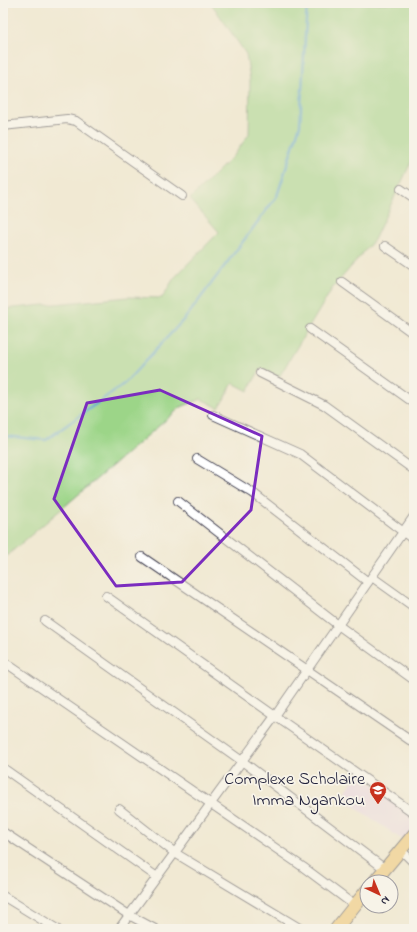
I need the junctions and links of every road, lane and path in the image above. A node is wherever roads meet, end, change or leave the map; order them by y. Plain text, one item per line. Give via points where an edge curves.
1 (3, 126) edge
2 (401, 189) dead end
3 (182, 196) dead end
4 (414, 198) edge
5 (386, 246) dead end
6 (414, 266) edge
7 (342, 282) dead end
8 (310, 329) dead end
9 (414, 334) edge
10 (260, 373) dead end
11 (414, 404) edge
12 (213, 415) dead end
13 (197, 459) dead end
14 (414, 470) edge
15 (178, 501) dead end
16 (414, 516) edge
17 (402, 532) junction
18 (414, 540) edge
19 (142, 557) dead end
20 (370, 580) junction
21 (106, 596) dead end
22 (414, 607) edge
23 (45, 621) dead end
24 (338, 625) junction
25 (3, 661) edge
26 (308, 670) junction
27 (414, 680) edge
28 (275, 716) junction
29 (414, 743) edge
30 (242, 761) junction
31 (3, 768) edge
32 (210, 804) junction
33 (119, 809) dead end
34 (414, 813) edge
35 (3, 832) edge
36 (414, 834) edge
37 (401, 850) junction
38 (175, 853) junction
39 (414, 863) edge
40 (385, 869) junction
41 (381, 874) edge
42 (157, 877) junction
43 (3, 896) edge
44 (359, 900) edge
45 (354, 906) junction
46 (130, 915) junction
47 (57, 929) edge
48 (119, 929) edge
49 (155, 929) edge
50 (301, 929) edge
51 (337, 929) edge

1 - 3 street via 72,119
2 - 4 street
5 - 6 street
7 - 9 street
8 - 11 street
10 - 14 street via 324,405
12 - 17 street via 300,454
13 - 20 street via 253,493
15 - 24 street
16 - 17 street
17 - 18 street
17 - 20 street
19 - 26 street
20 - 22 street
20 - 24 street
21 - 28 street
23 - 30 street
24 - 26 street
24 - 27 street
25 - 32 street
26 - 28 street
26 - 29 street
28 - 30 street
28 - 34 street
30 - 32 street
30 - 40 street
31 - 42 street
32 - 38 street
32 - 45 street via 303,866
33 - 38 street
35 - 46 street
36 - 37 highway
37 - 39 street
37 - 40 highway
38 - 42 street
38 - 50 street
40 - 41 highway
42 - 46 street
43 - 47 street
44 - 45 highway
45 - 51 highway
46 - 48 street
46 - 49 street

